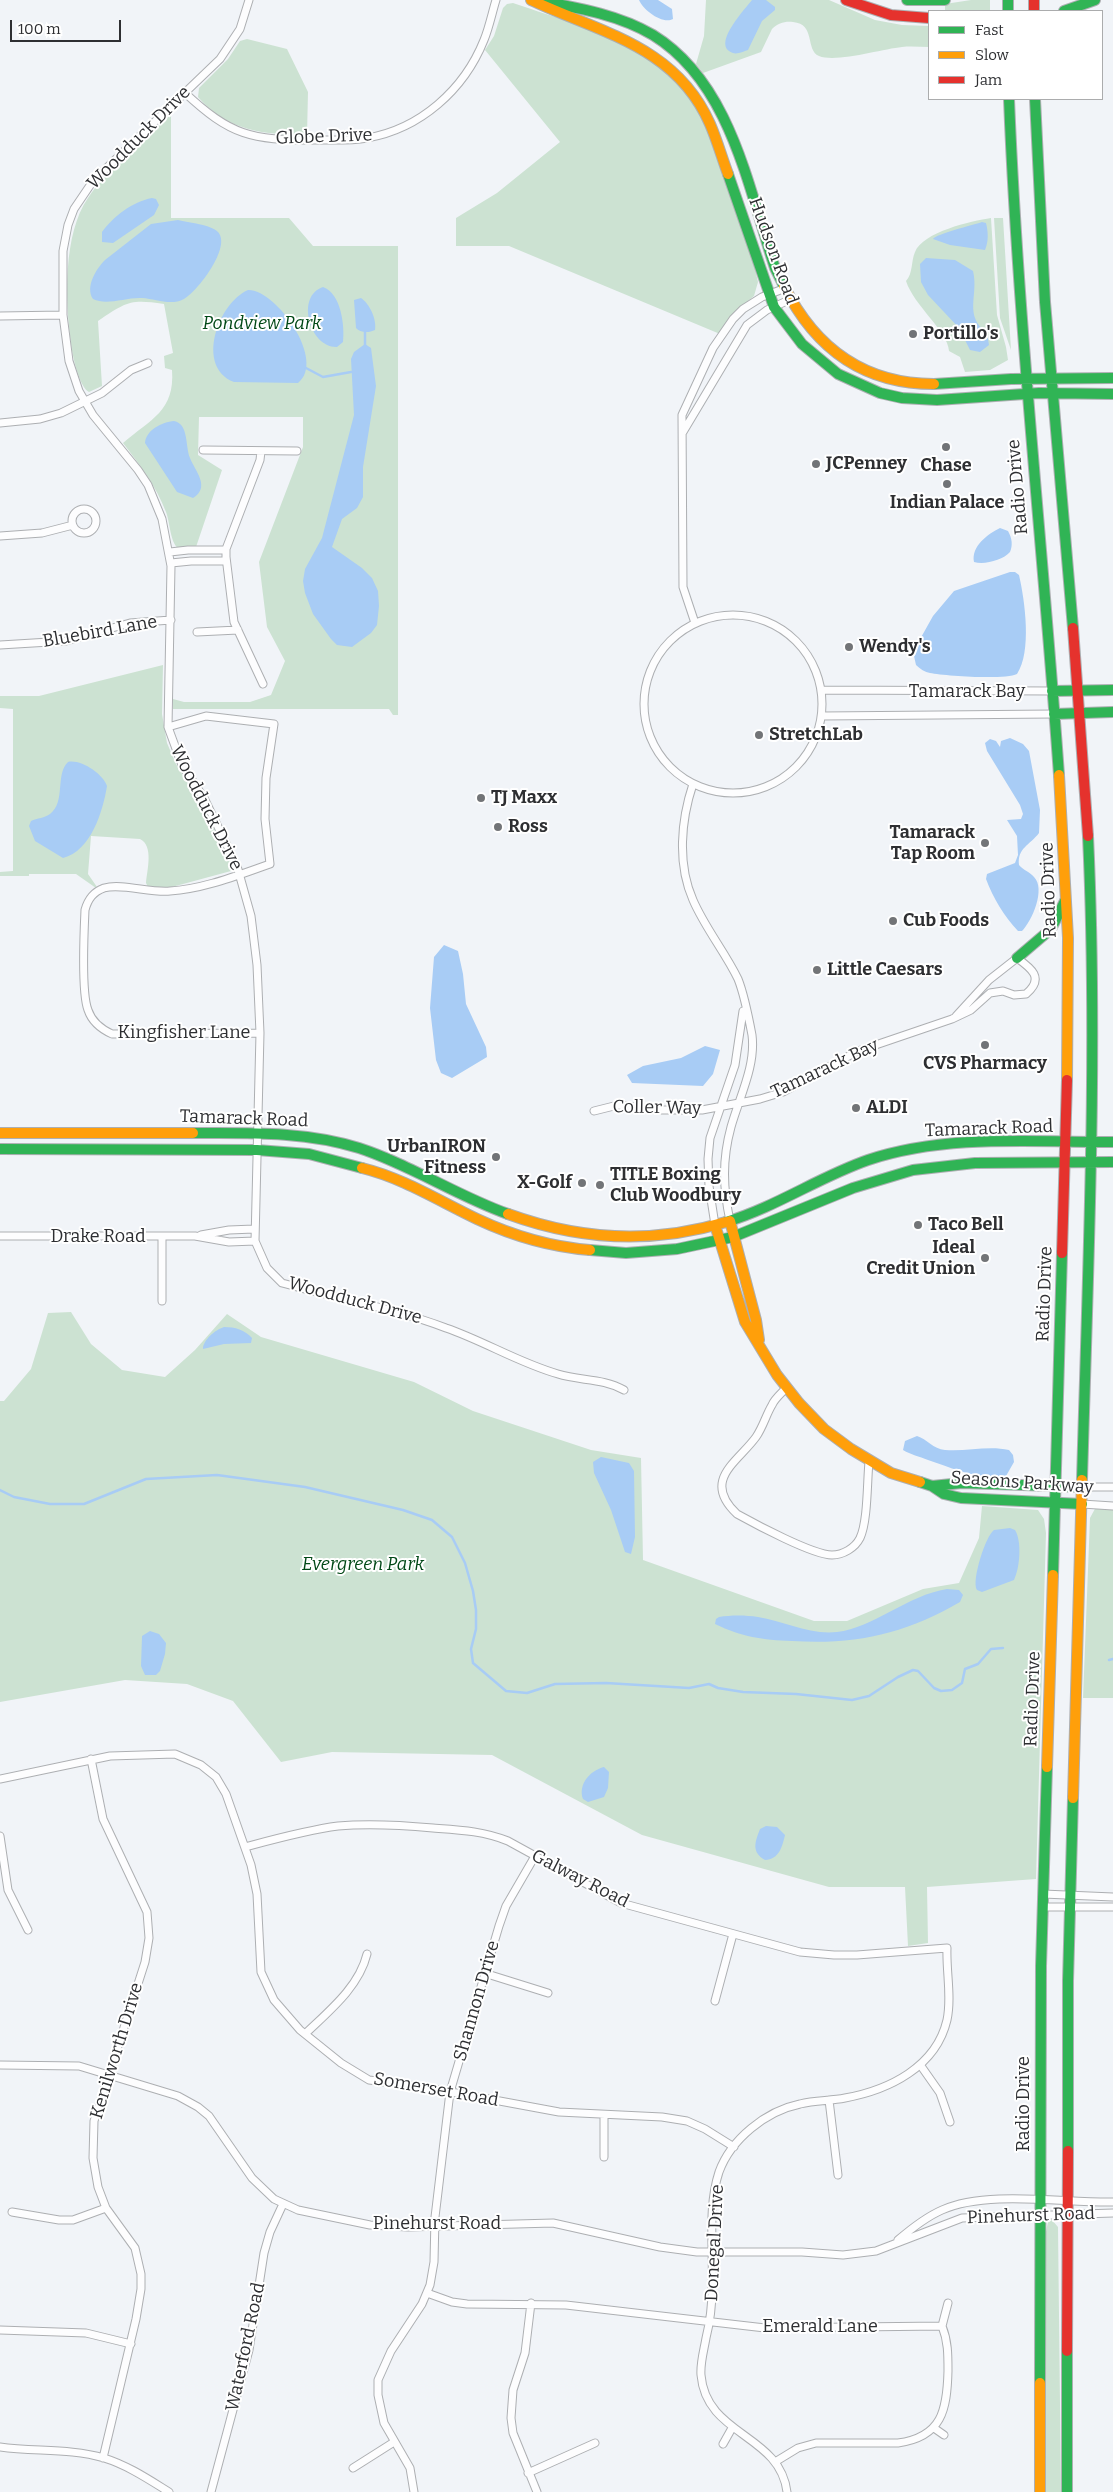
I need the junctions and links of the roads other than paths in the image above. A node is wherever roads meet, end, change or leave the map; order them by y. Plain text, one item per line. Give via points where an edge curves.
1 (249, 0) edge
2 (496, 0) edge
3 (531, 0) edge
4 (536, 0) edge
5 (846, 0) edge
6 (907, 0) edge
7 (945, 0) edge
8 (1095, 0) edge
9 (1067, 10) edge
10 (928, 18) edge
11 (184, 92) junction
12 (1009, 100) edge
13 (1035, 100) edge
14 (783, 289) junction
15 (768, 295) junction
16 (789, 300) junction
17 (774, 307) junction
18 (63, 315) junction
19 (0, 316) edge
20 (148, 363) dead end
21 (1024, 378) junction
22 (1051, 378) junction
23 (1113, 378) edge
24 (1026, 394) junction
25 (1052, 394) junction
26 (1113, 394) edge
27 (85, 402) junction
28 (0, 423) edge
29 (683, 432) junction
30 (203, 450) dead end
31 (261, 451) junction
32 (296, 451) dead end
33 (73, 525) dead end
34 (0, 536) edge
35 (226, 550) junction
36 (170, 552) junction
37 (226, 561) junction
38 (171, 563) junction
39 (171, 620) junction
40 (695, 623) junction
41 (238, 630) junction
42 (197, 632) dead end
43 (0, 645) edge
44 (263, 684) dead end
45 (821, 690) junction
46 (1113, 690) edge
47 (1078, 691) junction
48 (1052, 692) junction
49 (1080, 712) junction
50 (1113, 712) edge
51 (1054, 714) junction
52 (822, 716) junction
53 (168, 727) junction
54 (694, 784) junction
55 (240, 874) junction
56 (1067, 898) junction
57 (1017, 958) junction
58 (744, 1006) junction
59 (956, 1016) junction
60 (260, 1033) junction
61 (739, 1104) junction
62 (721, 1108) junction
63 (594, 1111) dead end
64 (0, 1133) edge
65 (258, 1133) junction
66 (1091, 1142) junction
67 (1113, 1142) edge
68 (1065, 1143) junction
69 (0, 1149) edge
70 (257, 1150) junction
71 (1113, 1162) edge
72 (1065, 1163) junction
73 (1091, 1163) junction
74 (730, 1221) junction
75 (715, 1225) junction
76 (254, 1229) junction
77 (0, 1236) edge
78 (195, 1236) junction
79 (162, 1237) junction
80 (733, 1237) junction
81 (255, 1241) junction
82 (719, 1241) junction
83 (162, 1301) dead end
84 (759, 1344) junction
85 (787, 1387) junction
86 (624, 1390) dead end
87 (869, 1462) junction
88 (932, 1486) junction
89 (1055, 1487) junction
90 (1082, 1487) junction
91 (1113, 1487) edge
92 (1055, 1502) junction
93 (1082, 1504) junction
94 (1113, 1506) edge
95 (92, 1759) junction
96 (0, 1779) edge
97 (0, 1836) edge
98 (245, 1847) junction
99 (535, 1856) junction
100 (1043, 1894) junction
101 (1070, 1895) junction
102 (1113, 1897) edge
103 (1113, 1907) edge
104 (1043, 1908) junction
105 (1070, 1908) junction
106 (28, 1930) dead end
107 (733, 1934) junction
108 (947, 1948) joint
109 (367, 1954) dead end
110 (484, 1973) junction
111 (548, 1993) dead end
112 (715, 2001) dead end
113 (305, 2034) junction
114 (0, 2065) edge
115 (920, 2066) junction
116 (108, 2073) junction
117 (450, 2092) junction
118 (829, 2100) junction
119 (604, 2115) junction
120 (950, 2122) dead end
121 (734, 2147) junction
122 (604, 2157) dead end
123 (838, 2175) dead end
124 (1040, 2201) junction
125 (1067, 2202) junction
126 (1113, 2202) edge
127 (283, 2204) junction
128 (106, 2208) junction
129 (12, 2212) dead end
130 (1113, 2213) edge
131 (1067, 2214) junction
132 (1040, 2215) junction
133 (434, 2227) junction
134 (894, 2243) junction
135 (714, 2252) junction
136 (427, 2293) junction
137 (948, 2303) dead end
138 (531, 2304) junction
139 (709, 2323) junction
140 (942, 2326) junction
141 (0, 2330) edge
142 (130, 2344) junction
143 (732, 2428) junction
144 (934, 2428) junction
145 (944, 2435) dead end
146 (394, 2442) junction
147 (595, 2443) dead end
148 (723, 2444) dead end
149 (0, 2447) edge
150 (104, 2458) junction
151 (775, 2462) junction
152 (353, 2468) dead end
153 (528, 2473) junction
154 (169, 2492) edge
155 (211, 2492) edge
156 (414, 2492) edge
157 (537, 2492) edge
158 (787, 2492) edge
159 (1040, 2492) edge
160 (1067, 2492) edge

1 - 11 street, Woodduck Drive via 232,44
2 - 11 street, Globe Drive via 484,40 456,87 436,108 386,134 344,140 253,137 217,121
3 - 15 main road, Hudson Road via 639,46 673,70 687,86 710,123
4 - 14 main road, Hudson Road via 576,7 631,24 665,43 698,74 718,103 728,126
5 - 10 main road via 891,15
6 - 7 main road
8 - 9 main road
11 - 18 street, Woodduck Drive via 93,181 74,210 64,245
12 - 21 main road, Radio Drive via 1014,243
13 - 22 main road
14 - 15 street
14 - 16 main road, Hudson Road
15 - 17 main road, Hudson Road
15 - 29 street via 738,314 713,348 682,415
16 - 17 street
16 - 21 main road, Hudson Road via 804,324 826,347 871,374 918,385
17 - 24 main road, Hudson Road via 790,333 816,358 846,380 880,393 925,400
17 - 29 street via 754,318 740,334
18 - 19 street
18 - 27 street, Woodduck Drive via 68,361
20 - 27 street via 131,370 111,387
21 - 22 main road, Hudson Road
21 - 24 main road, Radio Drive
22 - 23 main road, Hudson Road
22 - 25 main road
24 - 25 main road, Hudson Road
24 - 48 main road, Radio Drive
25 - 26 main road, Hudson Road
25 - 47 main road
27 - 28 street via 51,417
27 - 36 street, Woodduck Drive via 148,485 162,519
29 - 40 street via 683,587
30 - 31 street
31 - 32 street
31 - 35 street
33 - 34 street via 42,534
35 - 36 street
35 - 37 street
36 - 38 street, Woodduck Drive
37 - 38 street
37 - 41 street
38 - 39 street, Woodduck Drive
39 - 43 street, Bluebird Lane via 130,623 66,641
39 - 53 street, Woodduck Drive
40 - 45 street via 735,615 758,618 782,629 805,650 818,675
40 - 54 street via 685,628 659,654 648,678 644,705 649,732 659,753 668,765
41 - 42 street
41 - 44 street
45 - 48 street, Tamarack Bay
45 - 52 street
46 - 47 main road
47 - 48 main road
47 - 49 main road
48 - 51 main road, Radio Drive
49 - 50 main road
49 - 51 main road
49 - 66 main road via 1093,940
51 - 52 street, Tamarack Bay
51 - 56 main road, Radio Drive
52 - 54 street via 812,745 800,762 792,771 766,786 726,792
53 - 55 street, Woodduck Drive via 182,765 204,798
53 - 55 street, Kingfisher Lane via 206,716 274,724 266,778 265,819 270,864
54 - 58 street via 684,820 686,876 693,899 738,980
55 - 60 street, Woodduck Drive via 254,931
55 - 60 street, Kingfisher Lane via 170,892 111,887 94,894 85,910 87,1009 96,1024 112,1034
56 - 57 main road via 1052,928
56 - 68 main road, Radio Drive
57 - 59 street, Tamarack Bay via 989,980
57 - 59 street, Tamarack Bay via 1031,968 1035,976 1032,989 1020,996 1003,991 990,993 971,1010
58 - 61 street via 752,1049
58 - 62 street via 735,1065
59 - 61 street, Tamarack Bay via 858,1051 783,1092
60 - 65 street, Woodduck Drive
61 - 62 street, Tamarack Bay
61 - 74 street via 723,1168
62 - 63 street, Coller Way via 678,1111 618,1105
62 - 75 street via 710,1138 708,1160 708,1186
64 - 65 main road, Tamarack Road
65 - 70 street, Woodduck Drive
65 - 75 main road, Tamarack Road via 311,1137 374,1153 504,1213 562,1230 593,1235 643,1236
66 - 67 main road, Tamarack Road
66 - 68 main road, Tamarack Road
66 - 73 main road
68 - 72 main road, Radio Drive
68 - 74 main road, Tamarack Road via 958,1144 908,1150 848,1168 768,1207
69 - 70 main road, Tamarack Road
70 - 76 street, Woodduck Drive
70 - 82 main road, Tamarack Road via 309,1154 357,1165 403,1182 493,1226 560,1246 600,1252 643,1252
71 - 73 main road, Tamarack Road
72 - 73 main road, Tamarack Road
72 - 80 main road, Tamarack Road via 953,1164 899,1173 853,1188
72 - 89 main road, Radio Drive
73 - 90 main road
74 - 75 main road, Tamarack Road
74 - 80 main road, Seasons Parkway
75 - 82 main road, Seasons Parkway
76 - 78 street, Drake Road
76 - 81 street, Woodduck Drive
77 - 79 street, Drake Road
78 - 79 street, Drake Road
78 - 81 street, Drake Road via 229,1242
79 - 83 street
80 - 82 main road, Tamarack Road
80 - 84 main road, Seasons Parkway via 756,1320
81 - 86 street, Woodduck Drive via 267,1268 282,1283 417,1317 559,1375 605,1382
82 - 84 main road, Seasons Parkway via 745,1322
84 - 85 main road, Seasons Parkway
85 - 87 main road, Seasons Parkway via 824,1429
85 - 87 street via 772,1403 757,1436 725,1474 723,1490 737,1514 817,1552 833,1555 843,1552 855,1544 862,1529
87 - 88 main road, Seasons Parkway
88 - 89 main road, Seasons Parkway via 962,1483
88 - 92 main road, Seasons Parkway via 944,1494 961,1498
89 - 90 main road, Seasons Parkway
89 - 92 main road, Radio Drive
90 - 91 street, Seasons Parkway
90 - 93 main road
92 - 93 main road, Seasons Parkway
92 - 100 main road, Radio Drive
93 - 94 street, Seasons Parkway
93 - 101 main road
95 - 96 street, Somerset Road
95 - 98 street, Somerset Road via 163,1753 175,1754 201,1766 216,1777 226,1794
95 - 116 street, Kenilworth Drive via 103,1820 147,1912 149,1938 145,1962
97 - 106 street via 8,1890
98 - 99 street, Galway Road via 319,1829 377,1824 491,1834
98 - 113 street, Somerset Road via 257,1894 261,1972 274,2000
99 - 107 street, Galway Road via 621,1903
99 - 110 street, Shannon Drive via 506,1906
100 - 101 street
100 - 104 main road, Radio Drive
101 - 102 street
101 - 105 main road
103 - 105 street
104 - 105 street
104 - 124 main road, Radio Drive
105 - 125 main road
107 - 108 street, Galway Road via 800,1952 834,1955
107 - 112 street
108 - 115 street, Donegal Drive via 947,2019 934,2051
109 - 113 street via 364,1970 336,2005
110 - 111 street
110 - 117 street, Shannon Drive
113 - 117 street, Somerset Road via 341,2063 369,2080
114 - 116 street, Pinehurst Road via 75,2065
115 - 118 street, Donegal Drive via 884,2086
115 - 120 street via 940,2093
116 - 127 street, Pinehurst Road via 178,2096 198,2107 214,2121 262,2189
116 - 128 street, Kenilworth Drive via 94,2121 93,2140 98,2187
117 - 119 street, Somerset Road via 559,2112
117 - 133 street, Shannon Drive
118 - 121 street, Donegal Drive via 800,2103 782,2109 754,2126
118 - 123 street
119 - 121 street, Somerset Road via 662,2117 688,2122
119 - 122 street
121 - 135 street, Donegal Drive via 717,2181
124 - 125 street, Pinehurst Road
124 - 132 main road, Radio Drive
124 - 134 street, Pinehurst Road via 987,2200 955,2205 917,2224
125 - 126 street, Pinehurst Road
125 - 131 main road
127 - 133 street, Pinehurst Road via 370,2225
127 - 155 street, Waterford Road via 264,2253 249,2350
128 - 129 street via 73,2220
128 - 142 street, Kenilworth Drive via 135,2248 139,2260 141,2289
130 - 131 street, Pinehurst Road
131 - 132 street, Pinehurst Road
131 - 160 main road
132 - 134 street, Pinehurst Road via 962,2218
132 - 159 main road, Radio Drive
133 - 135 street, Pinehurst Road via 553,2223 660,2247
133 - 136 street, Shannon Drive via 434,2262
134 - 135 street, Pinehurst Road via 876,2251 843,2255
135 - 139 street, Donegal Drive
136 - 138 street, Emerald Lane via 467,2304
136 - 146 street, Shannon Drive via 391,2350 378,2380 384,2423
137 - 140 street
138 - 139 street, Emerald Lane via 566,2305
138 - 153 street via 525,2353 513,2390 511,2418 512,2433
139 - 140 street, Emerald Lane via 765,2328
139 - 143 street, Donegal Drive via 700,2373 703,2388 709,2404
140 - 144 street via 948,2341 947,2396 944,2413
141 - 142 street via 86,2333
142 - 150 street, Kenilworth Drive
143 - 148 street
143 - 151 street, Donegal Drive via 756,2443
144 - 145 street
144 - 151 street via 921,2437 898,2443 807,2445
146 - 152 street
146 - 156 street, Shannon Drive via 410,2468
147 - 153 street
149 - 150 street
150 - 154 street via 125,2466
151 - 158 street, Donegal Drive
153 - 157 street

